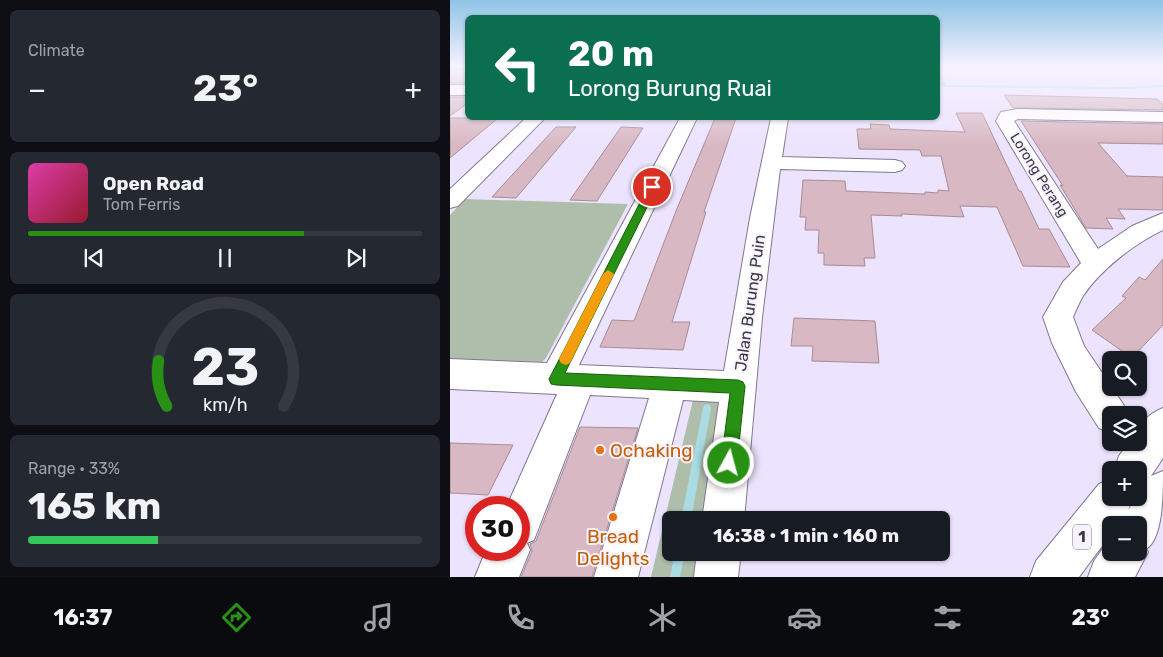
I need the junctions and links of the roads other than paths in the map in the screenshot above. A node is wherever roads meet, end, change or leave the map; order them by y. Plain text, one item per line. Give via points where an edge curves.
1 (1163, 118) edge
2 (534, 120) edge
3 (687, 120) edge
4 (778, 120) edge
5 (770, 163) junction
6 (894, 166) dead end
7 (450, 201) edge
8 (1163, 221) edge
9 (1095, 265) junction
10 (450, 374) edge
11 (568, 380) junction
12 (670, 385) junction
13 (738, 386) junction
14 (1104, 406) edge
15 (1163, 426) edge
16 (1136, 456) edge
17 (1163, 491) edge
18 (529, 496) edge
19 (1106, 506) edge
20 (724, 511) edge
21 (1147, 518) edge
22 (504, 561) edge
23 (718, 561) edge
24 (1120, 561) edge
25 (497, 577) edge
26 (616, 577) edge
27 (716, 577) edge
28 (1052, 577) edge
29 (1110, 577) edge

1 - 9 street, Lorong Perang via 1007,116 1005,121
2 - 7 street
3 - 11 street
4 - 5 street, Jalan Burung Puin
5 - 6 street
5 - 13 street, Jalan Burung Puin
8 - 9 street via 1147,227
9 - 14 street via 1074,288 1058,317 1087,382
10 - 11 street
11 - 12 street
11 - 18 street
12 - 13 street
12 - 26 street
13 - 20 street, Jalan Burung Puin
15 - 16 street
17 - 21 street
19 - 28 street, 1
22 - 25 street
23 - 27 street
24 - 29 street

